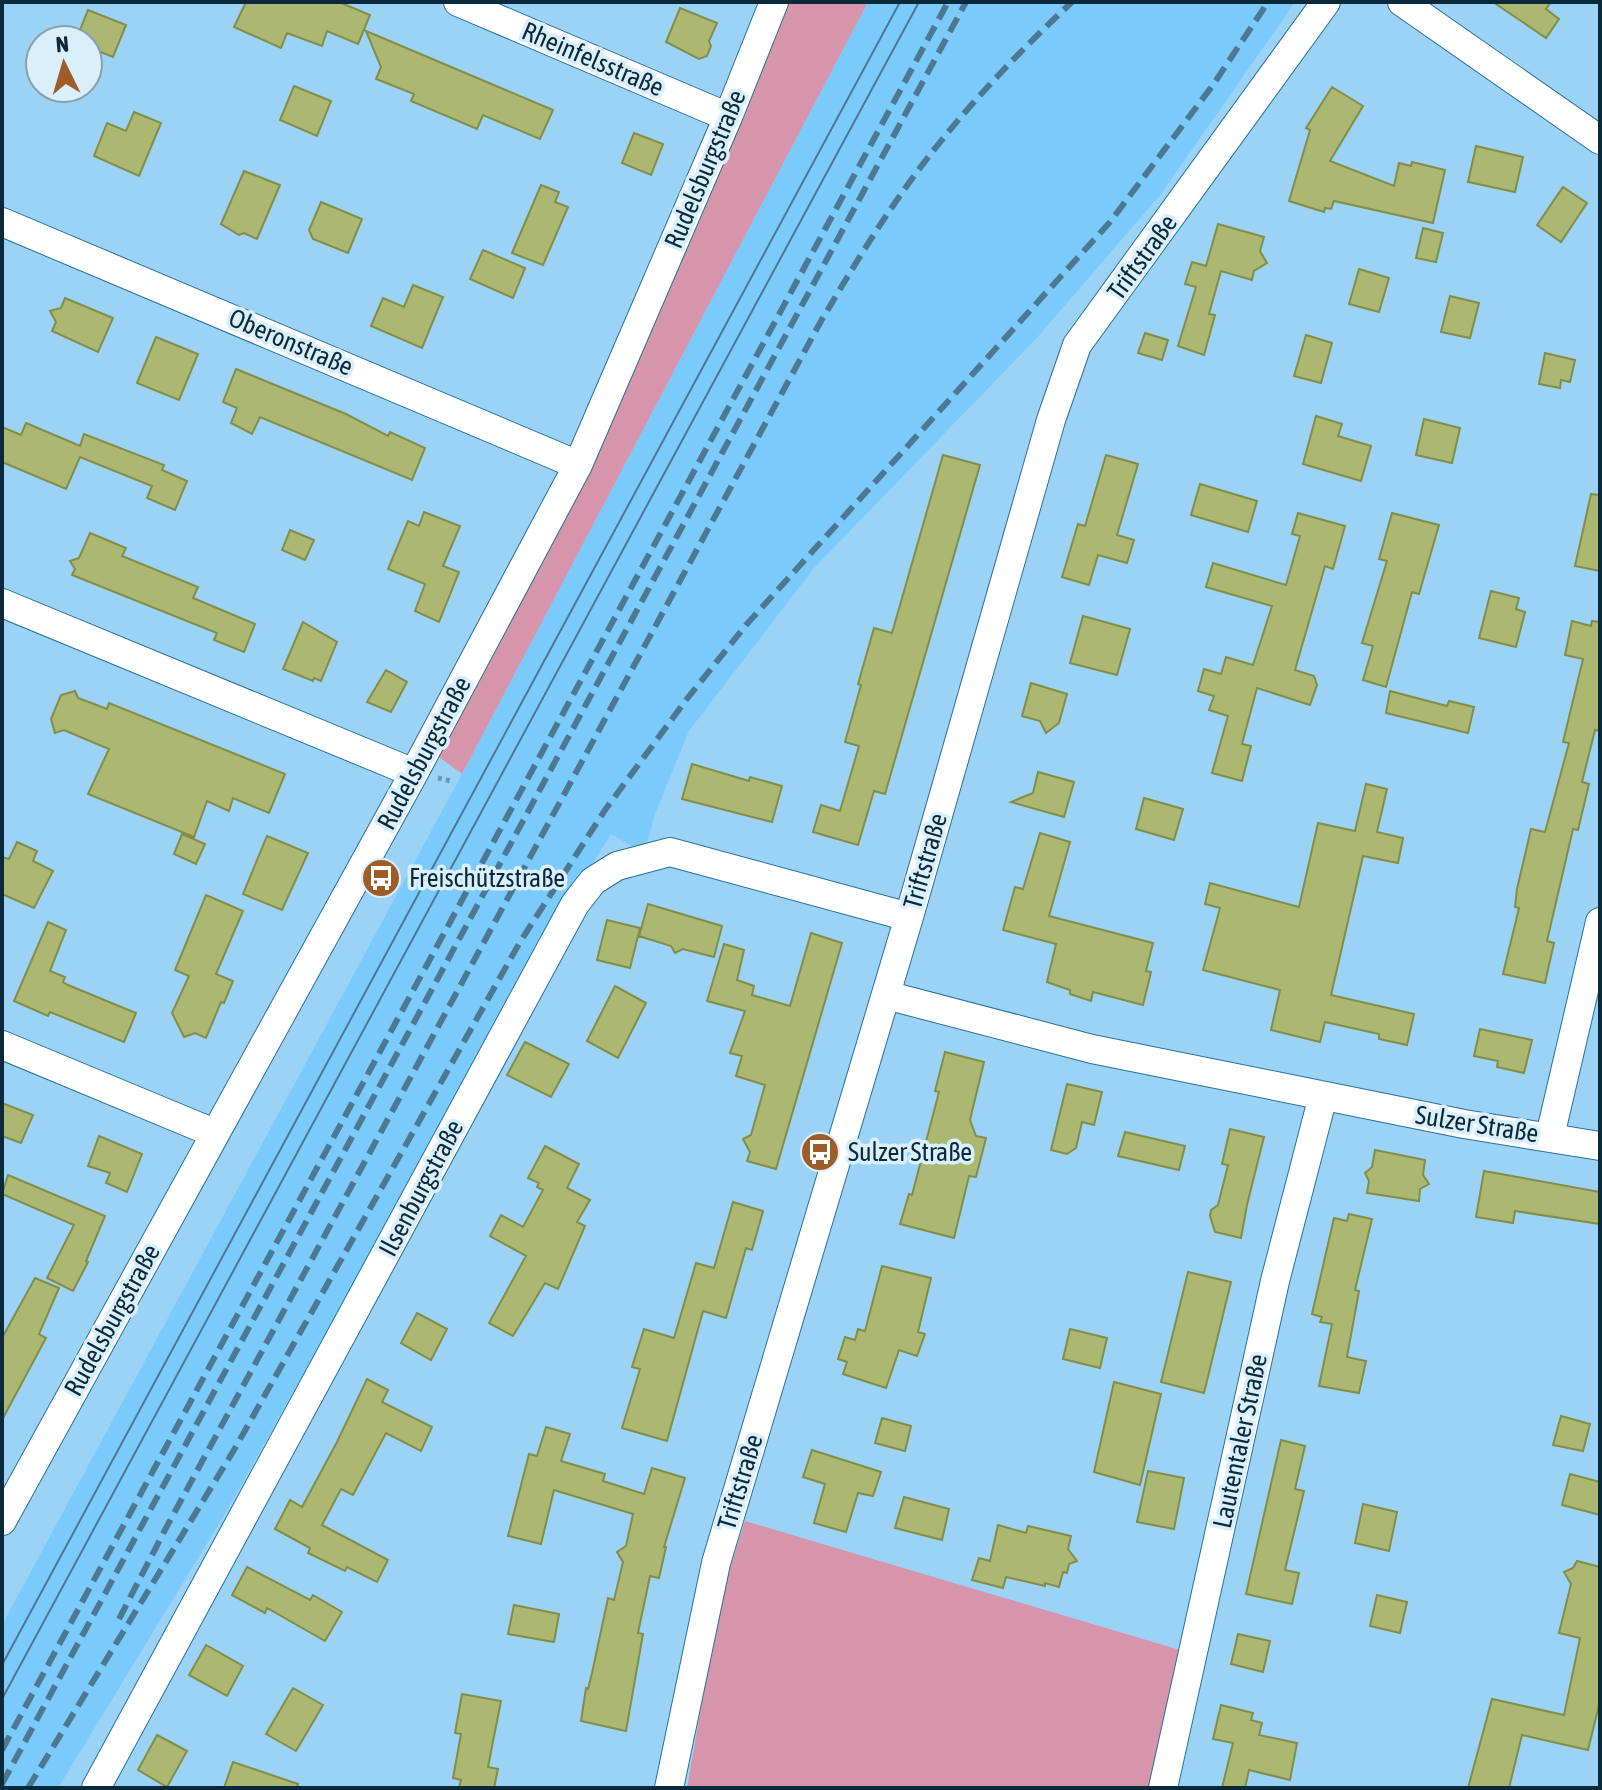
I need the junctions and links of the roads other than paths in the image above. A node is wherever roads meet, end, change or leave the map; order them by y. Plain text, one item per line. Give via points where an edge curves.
1 (458, 2) edge
2 (774, 2) edge
3 (1326, 2) edge
4 (1402, 2) edge
5 (728, 117) junction
6 (1600, 140) edge
7 (2, 222) edge
8 (578, 465) junction
9 (2, 603) edge
10 (414, 773) junction
11 (909, 917) junction
12 (1600, 922) edge
13 (886, 995) junction
14 (2, 1045) edge
15 (1323, 1096) junction
16 (214, 1133) junction
17 (1550, 1136) junction
18 (1600, 1146) edge
19 (2, 1521) edge
20 (96, 1788) edge
21 (669, 1788) edge
22 (1163, 1788) edge

1 - 5 street, Rheinfelsstraße
2 - 5 street, Rudelsburgstraße
3 - 11 street, Triftstraße via 1077,345
4 - 6 street
5 - 8 street, Rudelsburgstraße
7 - 8 street, Oberonstraße
8 - 10 street, Rudelsburgstraße
9 - 10 street
10 - 16 street, Rudelsburgstraße
11 - 13 street, Triftstraße
11 - 20 street, Ilsenburgstraße via 670,852 617,866 593,881 575,904
12 - 17 street
13 - 15 street, Sulzer Straße via 1092,1049
13 - 21 street, Triftstraße via 716,1563
14 - 16 street
15 - 17 street, Sulzer Straße
15 - 22 street, Lautentaler Straße via 1275,1281
16 - 19 street, Rudelsburgstraße
17 - 18 street, Sulzer Straße

